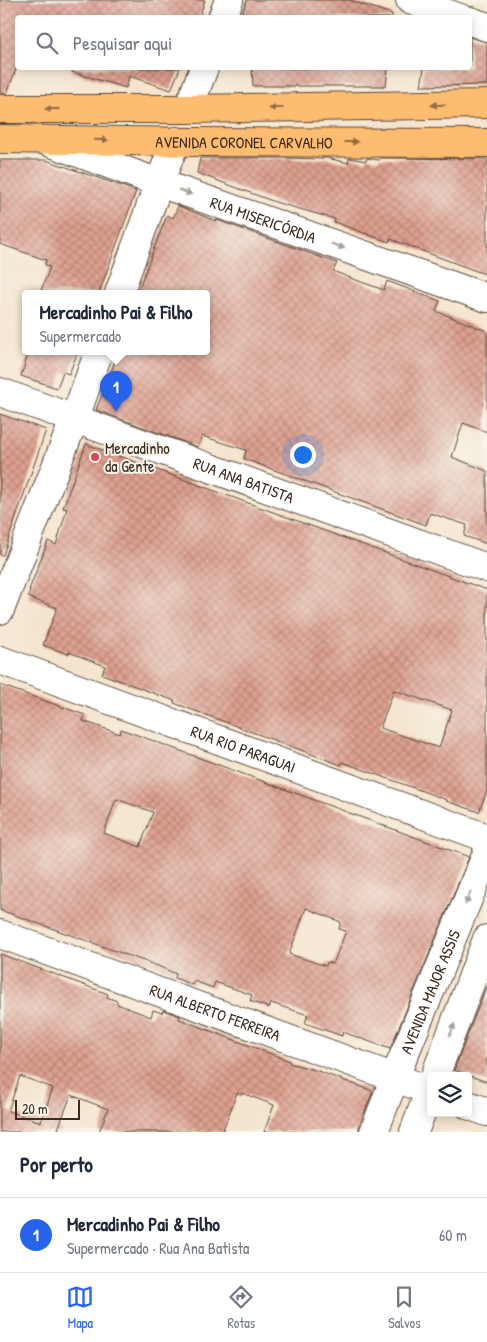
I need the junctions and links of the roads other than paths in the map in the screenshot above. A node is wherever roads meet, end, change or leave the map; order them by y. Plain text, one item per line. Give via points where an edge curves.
1 (229, 0) edge
2 (410, 0) edge
3 (223, 15) edge
4 (452, 15) edge
5 (472, 22) edge
6 (487, 27) edge
7 (203, 70) edge
8 (487, 104) edge
9 (0, 108) edge
10 (188, 109) junction
11 (0, 139) edge
12 (40, 139) junction
13 (176, 141) junction
14 (487, 143) edge
15 (159, 183) junction
16 (120, 290) edge
17 (487, 298) edge
18 (98, 355) edge
19 (0, 392) edge
20 (74, 420) junction
21 (487, 568) edge
22 (0, 610) edge
23 (0, 660) edge
24 (487, 838) edge
25 (487, 853) edge
26 (0, 934) edge
27 (487, 939) edge
28 (437, 1072) edge
29 (395, 1077) junction
30 (427, 1085) edge
31 (427, 1099) edge
32 (472, 1106) edge
33 (487, 1112) edge
34 (374, 1132) edge
35 (414, 1132) edge

1 - 3 street
2 - 4 street
5 - 6 street
7 - 10 street
8 -> 10 main road, AVENIDA CORONEL CARVALHO
10 -> 9 main road, AVENIDA CORONEL CARVALHO
11 - 12 main road, AVENIDA CORONEL CARVALHO
12 -> 13 main road, AVENIDA CORONEL CARVALHO
12 - 15 street, RUA MISERICÓRDIA
13 -> 14 main road, AVENIDA CORONEL CARVALHO
13 - 15 street
15 - 16 street
15 -> 17 street, RUA MISERICÓRDIA
18 - 20 street
19 - 20 street, RUA ANA BATISTA
20 - 21 street, RUA ANA BATISTA
20 - 22 street
23 - 24 street, RUA RIO PARAGUAI
25 -> 29 street, AVENIDA MAJOR ASSIS
26 - 29 street, RUA ALBERTO FERREIRA
28 -> 27 street, AVENIDA MAJOR ASSIS
29 - 30 street, RUA ALBERTO FERREIRA
29 - 34 street, AVENIDA MAJOR ASSIS
31 - 35 street, AVENIDA MAJOR ASSIS
32 - 33 street

